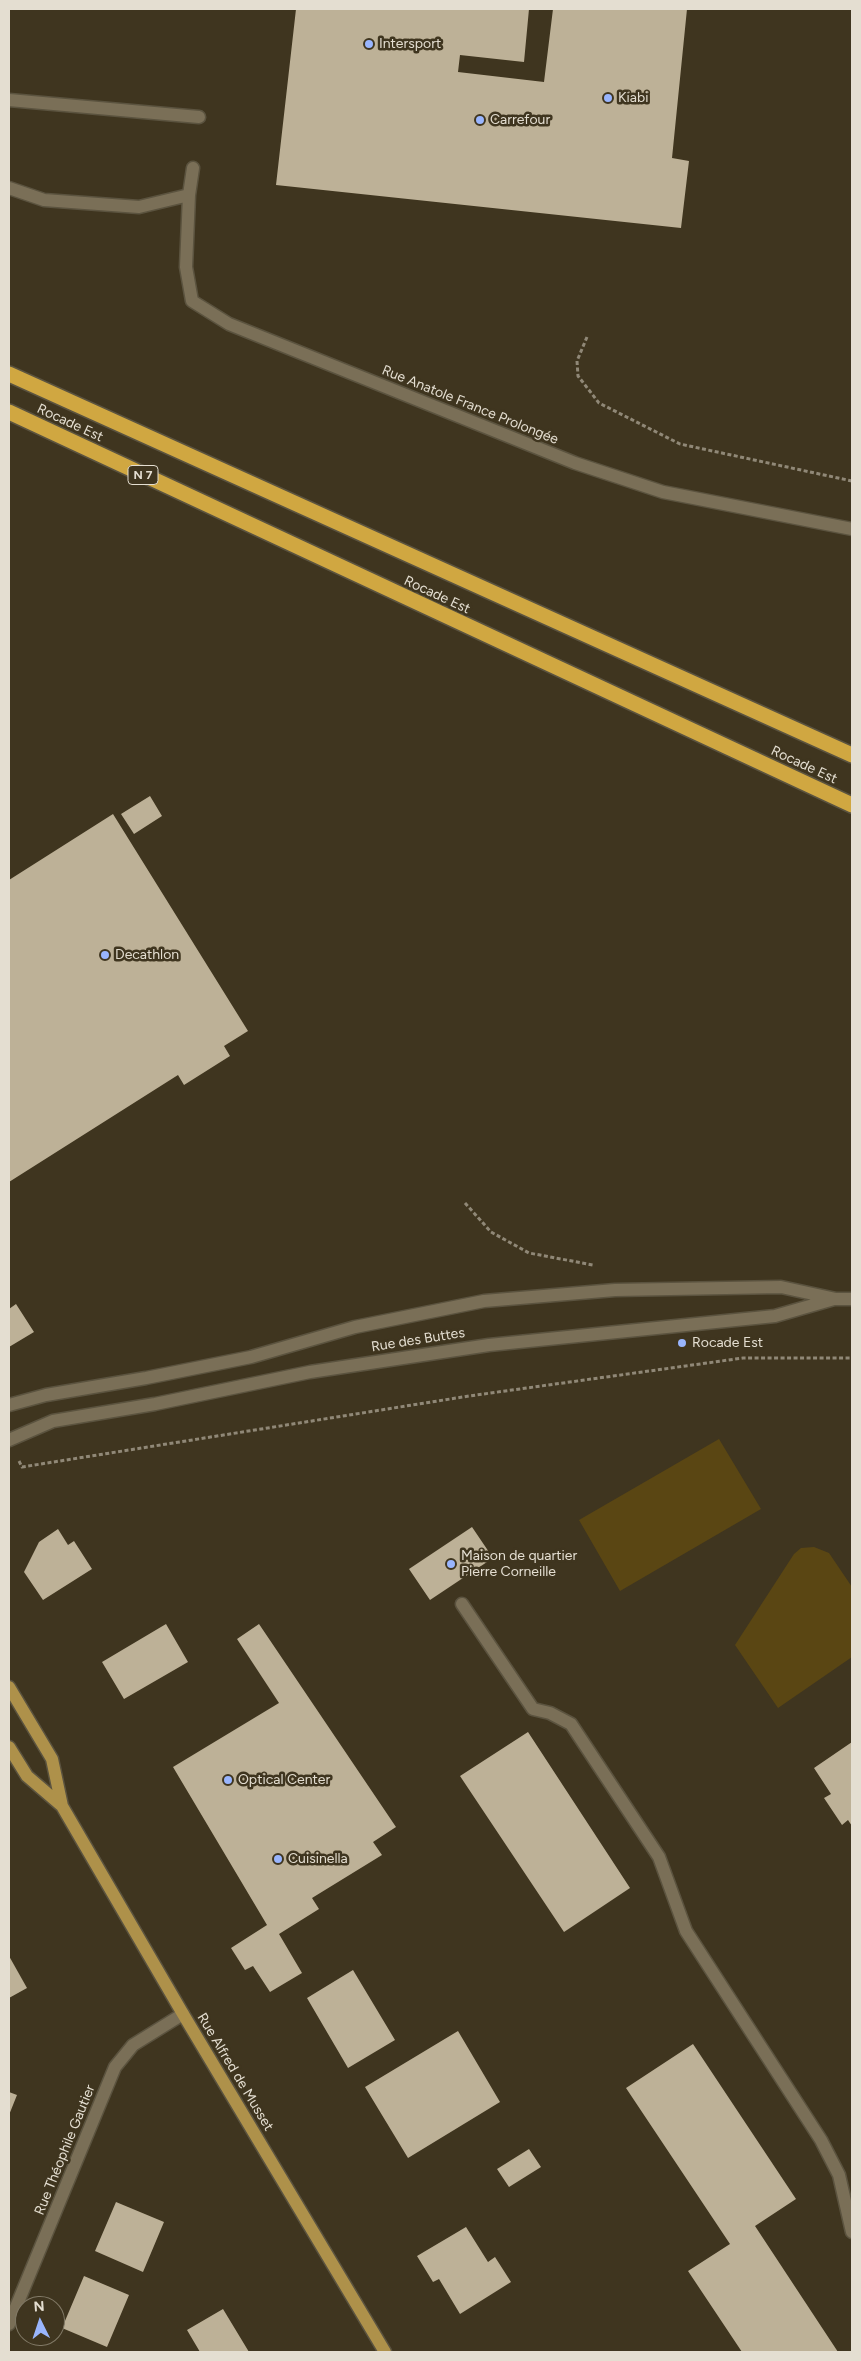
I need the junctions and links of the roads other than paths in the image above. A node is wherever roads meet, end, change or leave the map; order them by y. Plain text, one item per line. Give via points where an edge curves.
1 (9, 100) edge
2 (199, 117) dead end
3 (193, 168) dead end
4 (9, 188) edge
5 (189, 195) junction
6 (9, 374) edge
7 (9, 412) edge
8 (852, 529) edge
9 (852, 756) edge
10 (852, 805) edge
11 (836, 1299) junction
12 (852, 1299) edge
13 (9, 1405) edge
14 (9, 1440) edge
15 (462, 1604) dead end
16 (9, 1687) edge
17 (9, 1747) edge
18 (62, 1806) junction
19 (183, 2014) junction
20 (852, 2232) edge
21 (9, 2324) edge
22 (386, 2352) edge

1 - 2 street
3 - 5 street, Rue Anatole France Prolongée
4 - 5 street via 44,200 139,207
5 - 8 street, Rue Anatole France Prolongée via 186,266 192,301 229,324 575,463 663,492
6 - 9 highway, Rocade Est
7 - 10 highway, Rocade Est / N 7
11 - 12 street, Rue des Buttes
11 - 13 street, Rue des Buttes via 781,1287 615,1290 484,1301 356,1327 251,1357 46,1395
11 - 14 street, Rue des Buttes via 775,1316 490,1345 310,1372 52,1422
15 - 20 street via 533,1709 571,1724 659,1857 686,1931 835,2166
16 - 18 main road, Rue Alfred de Musset via 52,1759
17 - 18 main road, Rue Alfred de Musset via 27,1776
18 - 19 main road, Rue Alfred de Musset
19 - 21 street, Rue Théophile Gautier via 133,2045 115,2067
19 - 22 main road, Rue Alfred de Musset

